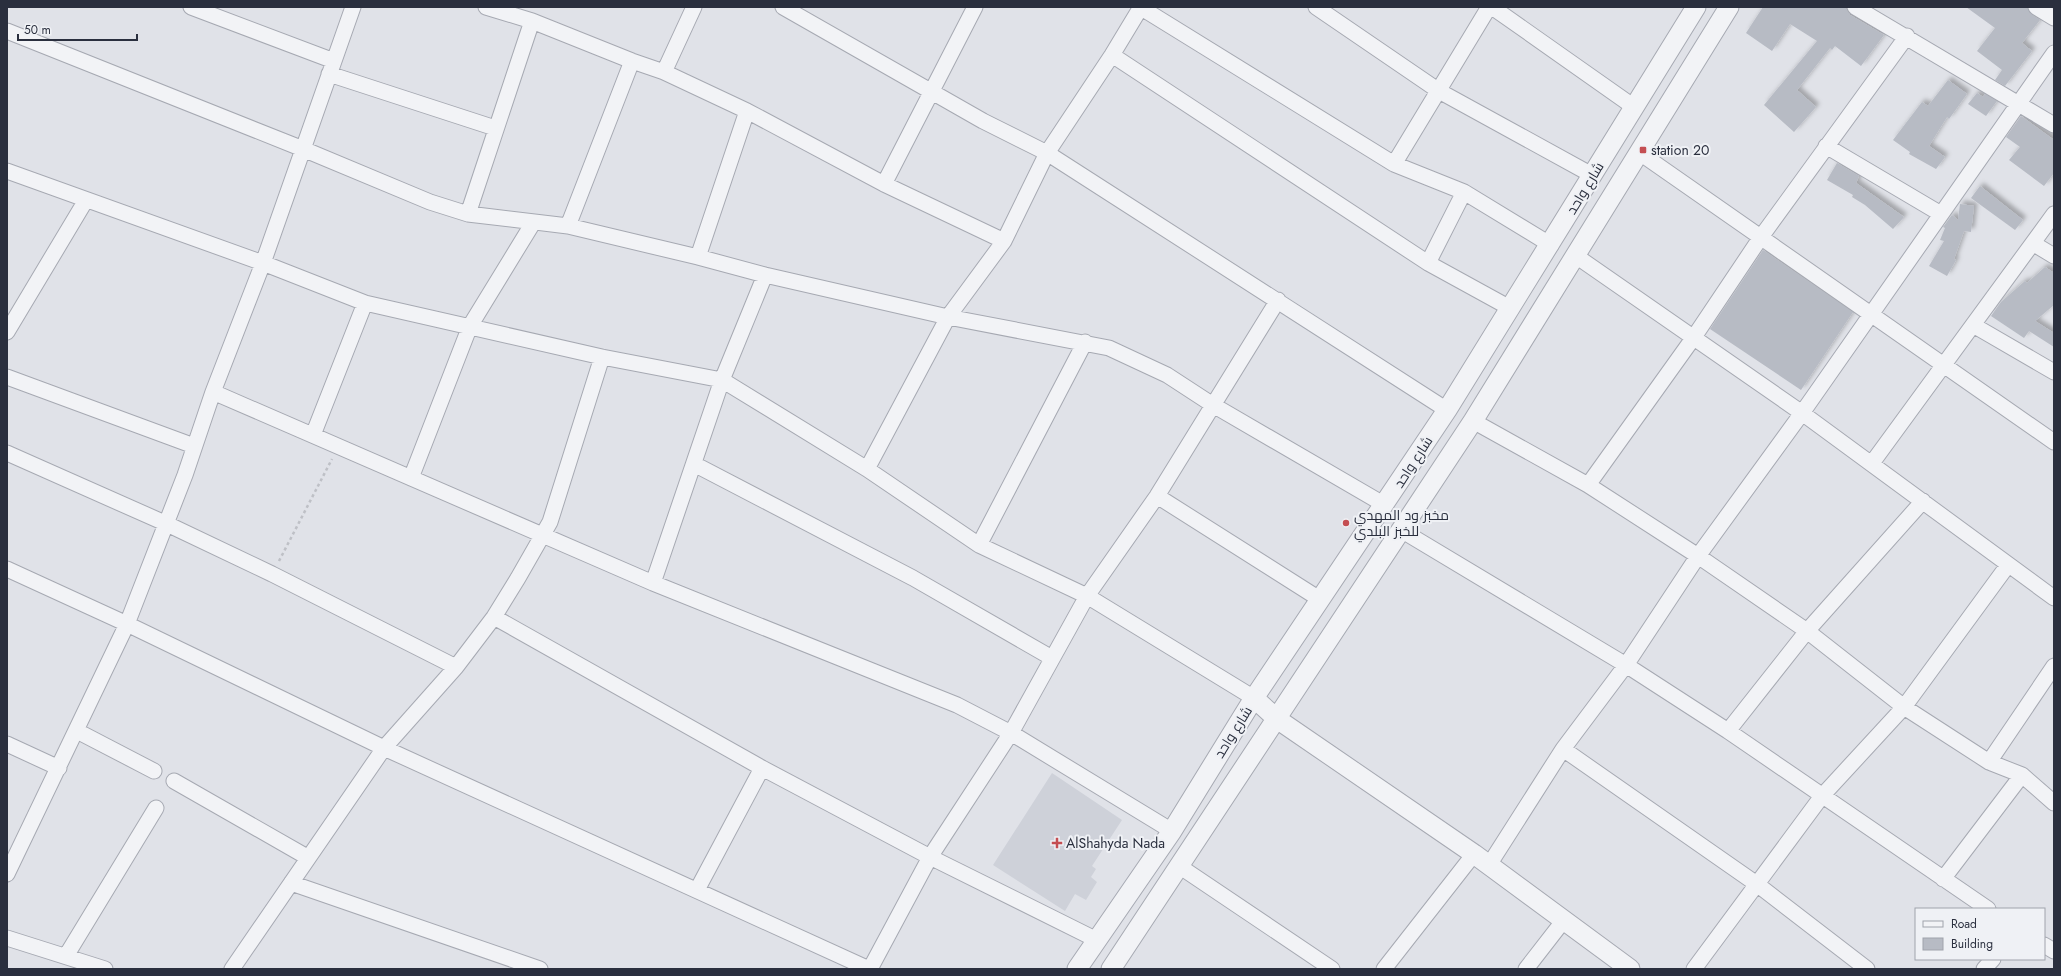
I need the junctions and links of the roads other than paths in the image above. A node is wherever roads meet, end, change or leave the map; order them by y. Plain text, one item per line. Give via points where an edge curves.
1 (191, 7) edge
2 (353, 7) edge
3 (694, 7) edge
4 (783, 7) edge
5 (975, 7) edge
6 (1141, 7) edge
7 (1316, 7) edge
8 (1491, 7) edge
9 (1696, 7) edge
10 (1729, 7) edge
11 (1855, 7) edge
12 (2036, 7) edge
13 (494, 8) edge
14 (2054, 18) edge
15 (532, 21) junction
16 (8, 33) edge
17 (1907, 36) junction
18 (2054, 53) edge
19 (1112, 55) junction
20 (632, 61) junction
21 (332, 68) junction
22 (664, 72) junction
23 (931, 90) junction
24 (1439, 91) junction
25 (2020, 104) junction
26 (1634, 107) junction
27 (747, 111) junction
28 (2054, 125) edge
29 (495, 128) junction
30 (1826, 146) junction
31 (303, 149) junction
32 (1047, 153) junction
33 (1640, 153) junction
34 (1394, 164) junction
35 (7, 171) edge
36 (1592, 175) junction
37 (884, 184) junction
38 (1464, 192) junction
39 (86, 200) junction
40 (468, 214) junction
41 (1941, 214) junction
42 (2054, 214) edge
43 (533, 223) junction
44 (568, 226) junction
45 (1761, 237) junction
46 (1004, 241) junction
47 (2034, 244) junction
48 (1551, 245) junction
49 (1576, 256) junction
50 (2054, 256) edge
51 (698, 257) junction
52 (263, 263) junction
53 (1428, 263) junction
54 (765, 275) junction
55 (1278, 300) junction
56 (365, 303) junction
57 (1510, 308) junction
58 (1872, 314) junction
59 (948, 317) junction
60 (1973, 325) junction
61 (470, 326) junction
62 (7, 332) edge
63 (1694, 337) junction
64 (1085, 342) junction
65 (602, 357) junction
66 (1945, 365) junction
67 (2054, 372) edge
68 (7, 377) edge
69 (722, 380) junction
70 (213, 392) junction
71 (1213, 405) junction
72 (1447, 410) junction
73 (1802, 413) junction
74 (1473, 421) junction
75 (313, 435) junction
76 (2054, 442) edge
77 (194, 446) junction
78 (7, 453) edge
79 (1872, 463) junction
80 (694, 464) junction
81 (867, 469) junction
82 (412, 478) junction
83 (1588, 485) junction
84 (1157, 496) junction
85 (1923, 501) junction
86 (1385, 505) junction
87 (167, 524) junction
88 (1401, 530) junction
89 (544, 535) junction
90 (979, 545) junction
91 (1698, 556) junction
92 (2008, 564) junction
93 (7, 570) edge
94 (653, 582) junction
95 (1087, 596) junction
96 (2054, 598) edge
97 (1321, 600) junction
98 (494, 617) junction
99 (128, 624) junction
100 (1807, 631) junction
101 (1052, 658) junction
102 (1626, 665) junction
103 (2054, 666) edge
104 (456, 667) junction
105 (1254, 698) junction
106 (1904, 707) junction
107 (1276, 719) junction
108 (77, 731) junction
109 (1728, 731) junction
110 (1011, 733) junction
111 (7, 744) edge
112 (384, 748) junction
113 (1563, 749) junction
114 (1989, 762) junction
115 (59, 768) junction
116 (762, 768) junction
117 (154, 771) dead end
118 (2022, 774) junction
119 (174, 781) dead end
120 (1822, 796) junction
121 (2054, 802) edge
122 (156, 808) dead end
123 (1172, 830) junction
124 (308, 857) junction
125 (930, 857) junction
126 (1481, 859) junction
127 (1179, 866) junction
128 (7, 874) edge
129 (1943, 879) junction
130 (291, 883) junction
131 (1758, 885) junction
132 (697, 890) junction
133 (1986, 908) edge
134 (1564, 920) junction
135 (7, 938) edge
136 (1097, 940) junction
137 (2045, 946) edge
138 (2054, 952) edge
139 (66, 956) junction
140 (1992, 960) edge
141 (105, 969) edge
142 (232, 969) edge
143 (540, 969) edge
144 (869, 969) edge
145 (1077, 969) edge
146 (1111, 969) edge
147 (1332, 969) edge
148 (1384, 969) edge
149 (1526, 969) edge
150 (1630, 969) edge
151 (1694, 969) edge
152 (1868, 969) edge
153 (1984, 969) edge

1 - 21 street
2 - 21 street
3 - 22 street
4 - 23 street
5 - 23 street
6 - 19 street
6 - 34 street
7 - 24 street
8 - 24 street
8 - 26 street
9 - 26 street, شارع واحد
10 - 33 street, شارع واحد
11 - 17 street
12 - 14 street
13 - 15 street
15 - 20 street
15 - 29 street
16 - 31 street
17 - 25 street
17 - 30 street
18 - 25 street
19 - 32 street
19 - 53 street
20 - 22 street
20 - 44 street
21 - 29 street
21 - 31 street
22 - 27 street
23 - 32 street
23 - 37 street
24 - 34 street
24 - 36 street
25 - 28 street
25 - 41 street
26 - 36 street, شارع واحد
27 - 37 street
27 - 51 street
29 - 40 street
30 - 41 street
30 - 45 street
31 - 40 street via 430,202
31 - 52 street
32 - 46 street
32 - 55 street
33 - 45 street
33 - 49 street, شارع واحد
34 - 38 street
35 - 39 street
36 - 48 street, شارع واحد
37 - 46 street
38 - 48 street
38 - 53 street
39 - 52 street
39 - 62 street
40 - 43 street
41 - 58 street
42 - 47 street
43 - 44 street
43 - 61 street
44 - 51 street
45 - 58 street
45 - 63 street
46 - 59 street
47 - 50 street
47 - 60 street
48 - 57 street, شارع واحد
49 - 63 street
49 - 74 street, شارع واحد
51 - 54 street
52 - 56 street
52 - 70 street
53 - 57 street
54 - 59 street
54 - 69 street
55 - 71 street
55 - 72 street
56 - 61 street
56 - 75 street
57 - 72 street, شارع واحد
58 - 66 street
58 - 73 street
59 - 64 street
59 - 81 street
60 - 66 street
60 - 67 street
61 - 65 street
61 - 82 street
63 - 73 street
63 - 83 street
64 - 71 street via 1135,358
64 - 90 street
65 - 69 street
65 - 89 street
66 - 76 street
66 - 79 street
68 - 77 street
69 - 80 street
69 - 81 street
70 - 75 street
70 - 77 street
71 - 84 street
71 - 86 street
72 - 86 street, شارع واحد
73 - 79 street
73 - 91 street
74 - 83 street
74 - 88 street, شارع واحد
75 - 82 street
77 - 87 street
78 - 87 street
79 - 85 street
80 - 94 street
80 - 101 street via 913,578
81 - 90 street
82 - 89 street
83 - 91 street
84 - 95 street
84 - 97 street
85 - 92 street
85 - 100 street
86 - 97 street, شارع واحد
87 - 99 street
87 - 104 street
88 - 102 street
88 - 107 street, شارع واحد
89 - 94 street
89 - 98 street
90 - 95 street
91 - 100 street
91 - 102 street
92 - 96 street
92 - 106 street
93 - 99 street
94 - 110 street via 957,705
95 - 101 street
95 - 105 street
97 - 105 street, شارع واحد
98 - 104 street
98 - 116 street
99 - 108 street
99 - 112 street
100 - 106 street
100 - 109 street
101 - 110 street
102 - 109 street
102 - 113 street
103 - 114 street
104 - 112 street
105 - 107 street
105 - 123 street, شارع واحد
106 - 114 street
106 - 120 street
107 - 126 street
107 - 127 street, شارع واحد
108 - 115 street
108 - 117 street
109 - 120 street
110 - 123 street
110 - 125 street
111 - 115 street
112 - 124 street
112 - 132 street
113 - 126 street
113 - 131 street
114 - 118 street
115 - 128 street
116 - 125 street
116 - 132 street
118 - 121 street
118 - 129 street
119 - 124 street
120 - 129 street
120 - 131 street
122 - 139 street
123 - 136 street, شارع واحد
124 - 130 street
125 - 136 street
125 - 144 street
126 - 134 street
126 - 148 street
127 - 146 street, شارع واحد
127 - 147 street
129 - 133 street
130 - 142 street
130 - 143 street
131 - 151 street
131 - 152 street
132 - 144 street
134 - 149 street
134 - 150 street
135 - 139 street
136 - 145 street, شارع واحد
137 - 138 street
139 - 141 street
140 - 153 street

